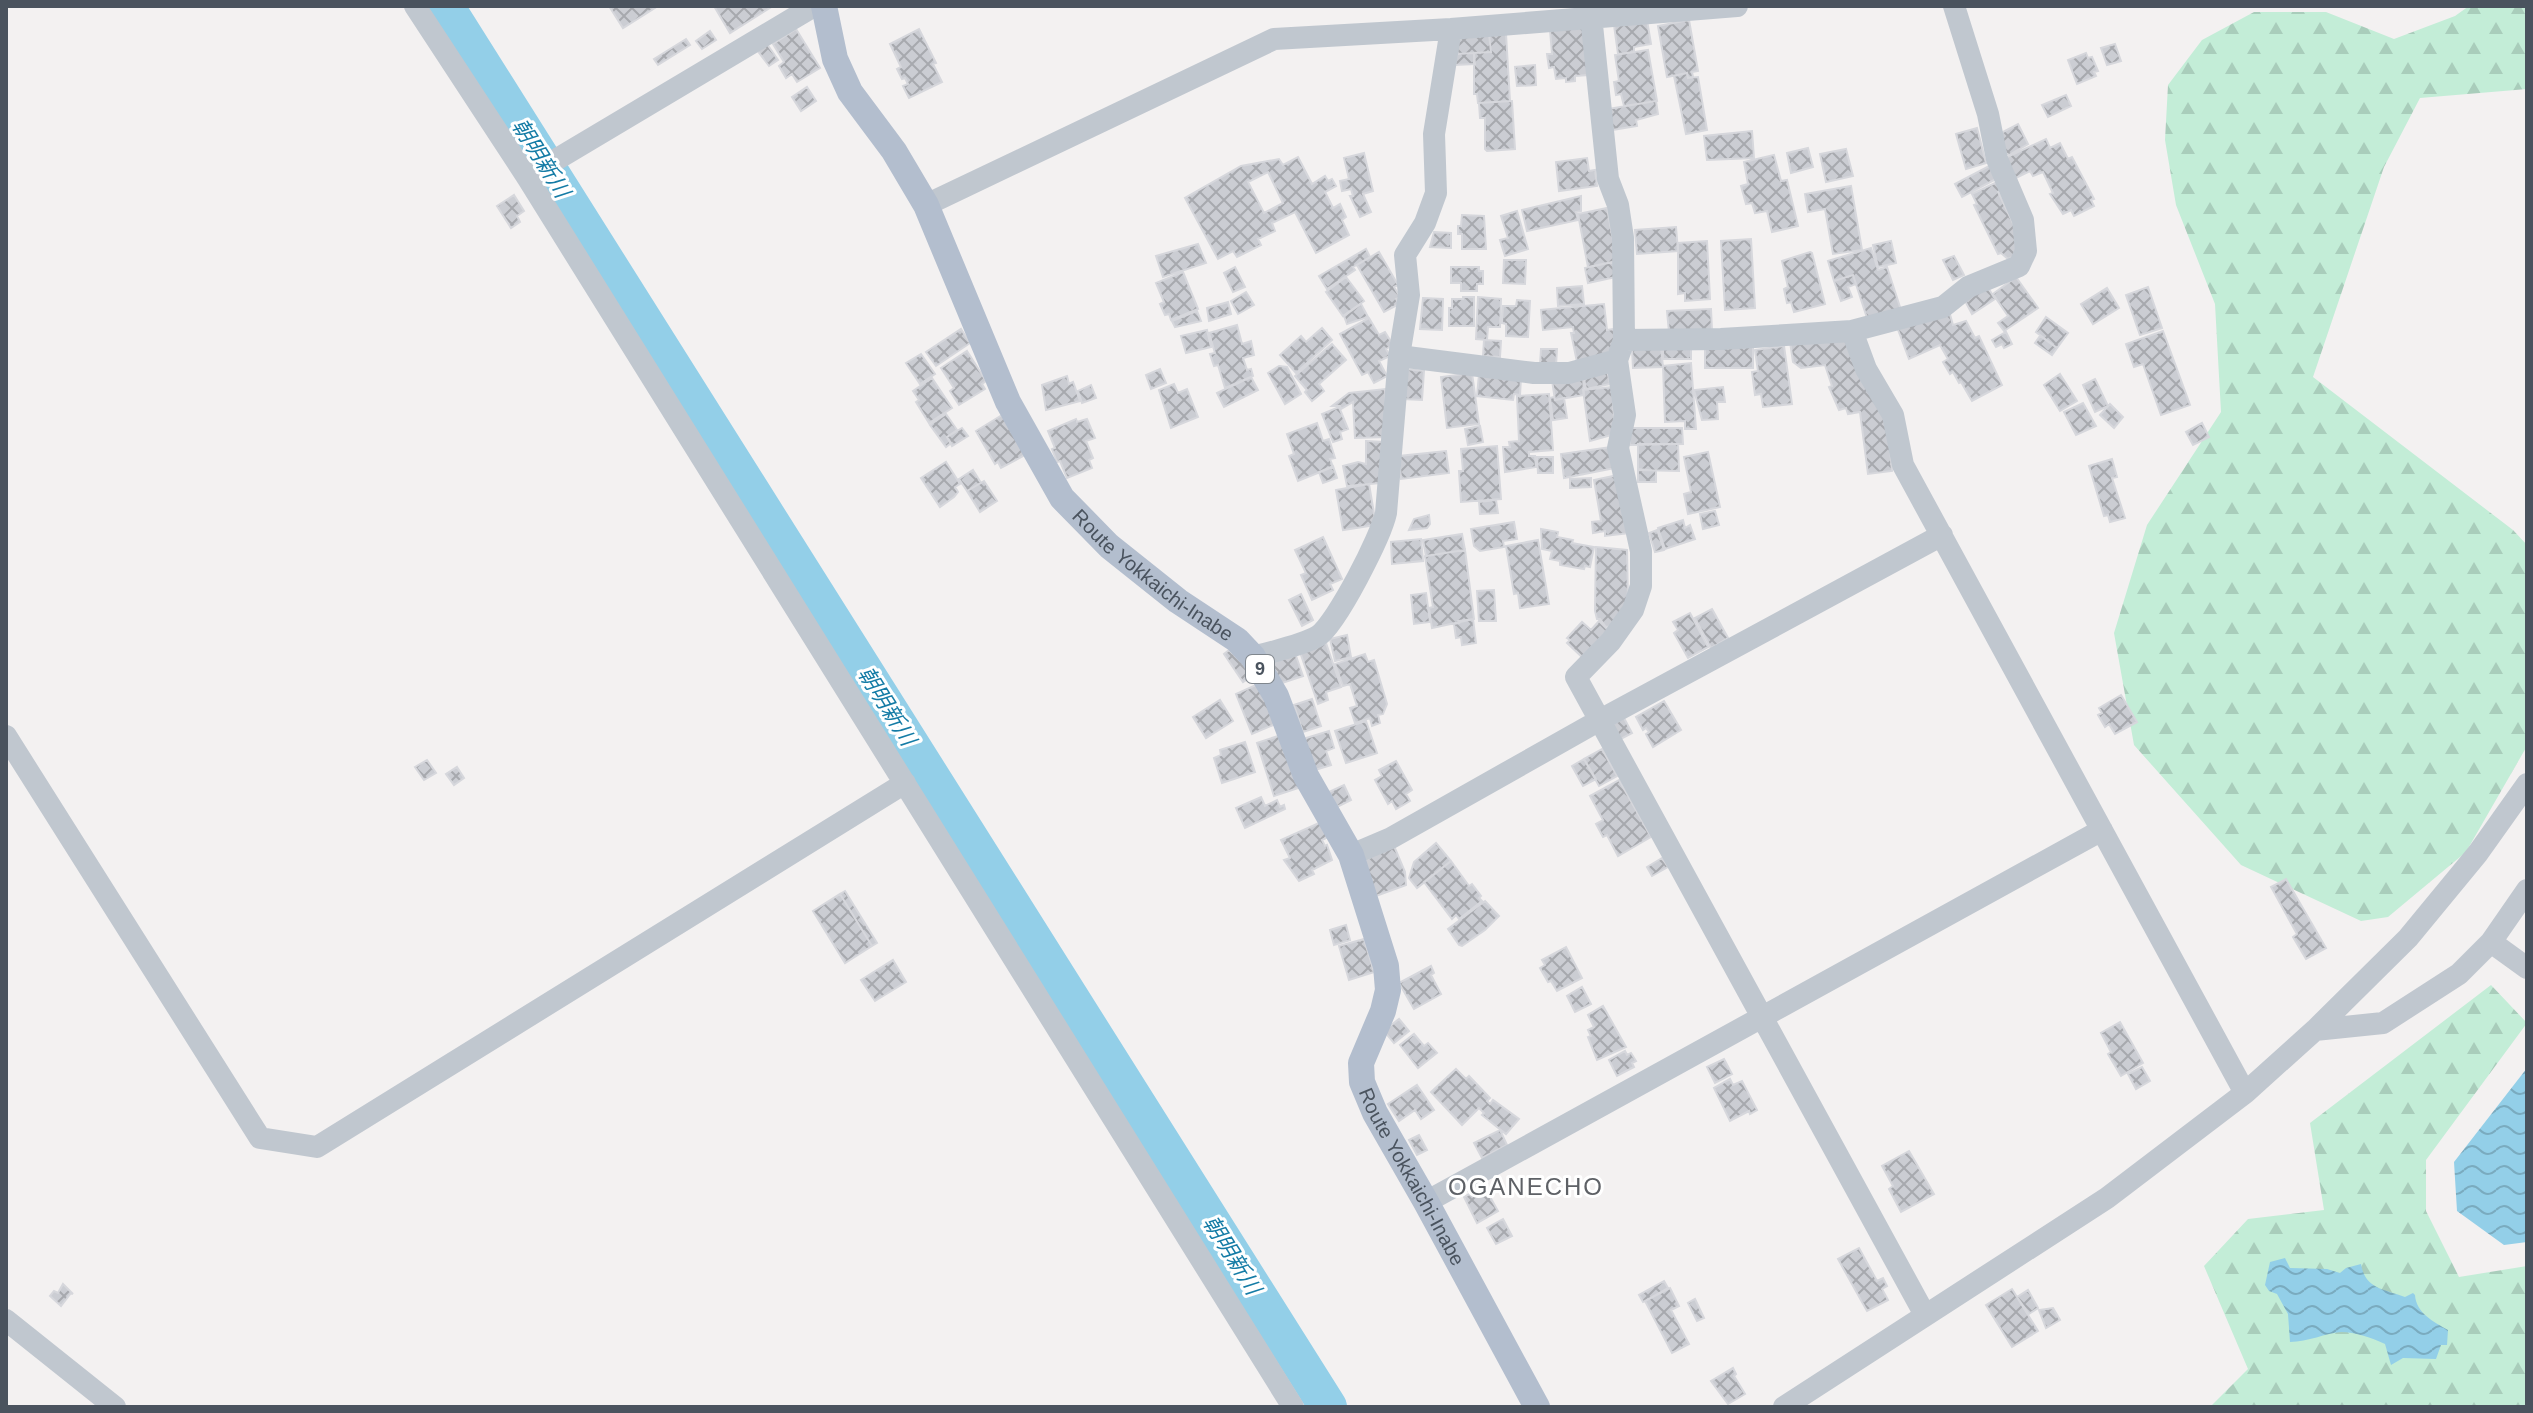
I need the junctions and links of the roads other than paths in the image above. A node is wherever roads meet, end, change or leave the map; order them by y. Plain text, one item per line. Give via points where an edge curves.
1 (415, 6) edge
2 (814, 6) edge
3 (824, 6) edge
4 (1737, 6) edge
5 (1954, 6) edge
6 (1591, 11) edge
7 (1451, 29) junction
8 (539, 170) junction
9 (926, 205) junction
10 (1852, 331) junction
11 (1620, 350) junction
12 (1399, 356) junction
13 (1942, 535) junction
14 (1253, 657) junction
15 (1600, 720) junction
16 (6, 736) edge
17 (905, 783) junction
18 (2527, 784) edge
19 (2102, 830) junction
20 (1351, 855) junction
21 (2527, 890) edge
22 (2491, 942) junction
23 (2527, 968) edge
24 (1763, 1016) junction
25 (2315, 1030) junction
26 (2245, 1093) junction
27 (1426, 1202) junction
28 (1925, 1315) junction
29 (6, 1320) edge
30 (115, 1407) edge
31 (1293, 1407) edge
32 (1537, 1407) edge
33 (1784, 1407) edge

1 - 8 street
2 - 8 street
3 - 9 main road, Route Yokkaichi-Inabe / 9 via 835,59 850,92
4 - 6 street
5 - 10 street via 1997,159 2023,220 2026,251 2019,266 1968,287 1943,307
6 - 7 street
6 - 11 street via 1608,179 1623,238
7 - 9 street via 1274,39
7 - 12 street via 1434,134 1436,193 1405,255 1409,295
8 - 17 street
9 - 14 main road, Route Yokkaichi-Inabe / 9 via 1008,402 1062,498 1109,546
10 - 11 street
10 - 13 street via 1866,369 1893,415 1903,465
11 - 12 street via 1569,373
11 - 15 street via 1625,415 1618,448 1641,551 1641,586 1633,610 1611,641 1576,677
12 - 14 street via 1382,532 1335,618 1317,636
13 - 15 street
13 - 19 street
14 - 20 main road, Route Yokkaichi-Inabe / 9 via 1276,696 1306,776
15 - 20 street via 1391,838
15 - 24 street
16 - 17 street via 260,1138 317,1147
17 - 31 street
18 - 25 street via 2408,938
19 - 24 street
19 - 26 street
20 - 27 main road, Route Yokkaichi-Inabe / 9 via 1386,966 1388,990 1361,1063 1362,1082
21 - 22 street
22 - 23 street
22 - 25 street via 2459,974 2383,1023
24 - 27 street
24 - 28 street
25 - 26 street
26 - 28 street via 2107,1198
27 - 32 main road, Route Yokkaichi-Inabe / 9
28 - 33 street
29 - 30 street

